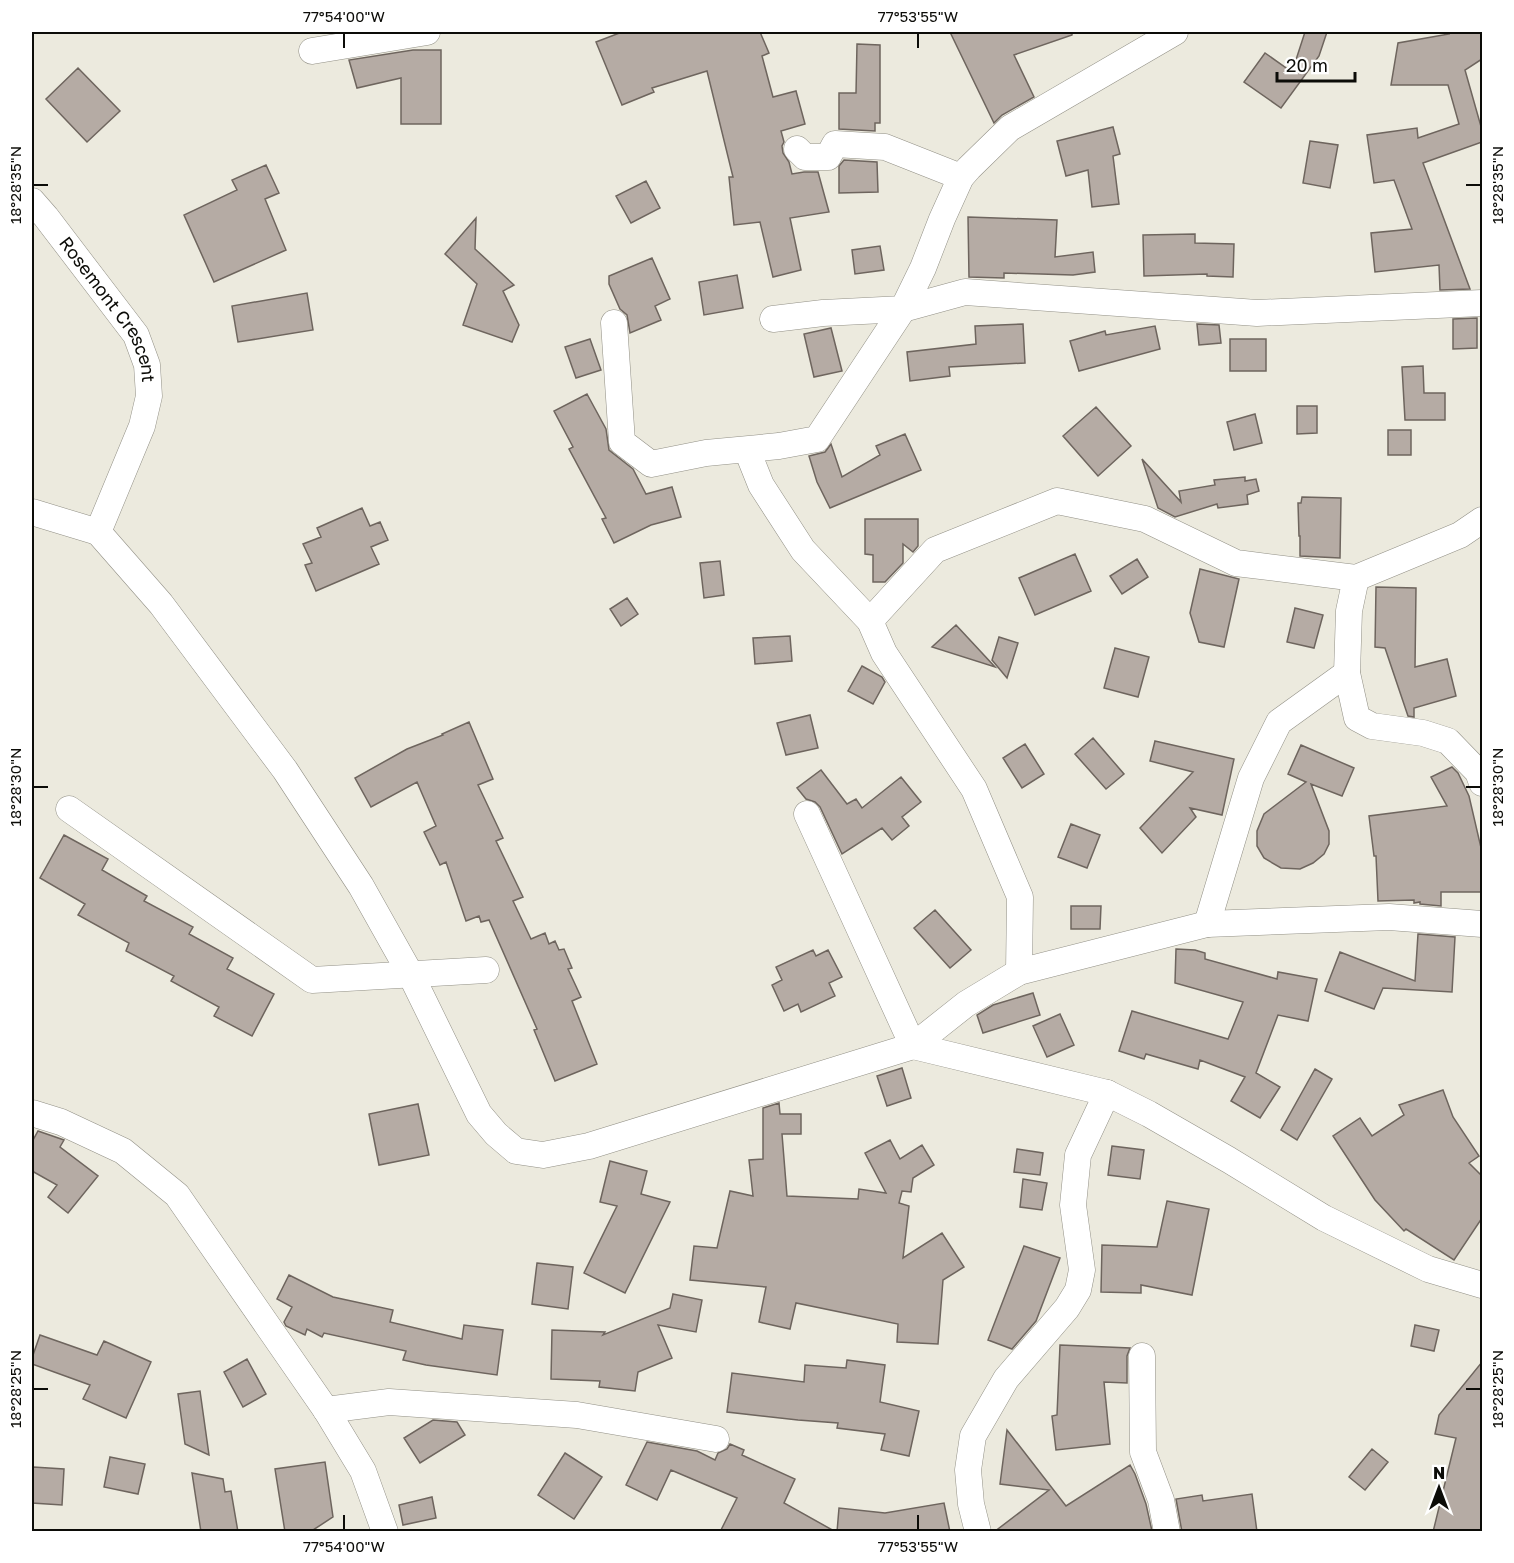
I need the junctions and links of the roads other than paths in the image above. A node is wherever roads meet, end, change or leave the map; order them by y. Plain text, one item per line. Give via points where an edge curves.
1 (428, 32) edge
2 (1175, 32) edge
3 (312, 51) dead end
4 (797, 149) dead end
5 (962, 177) junction
6 (32, 201) edge
7 (1482, 303) edge
8 (903, 309) junction
9 (773, 320) dead end
10 (614, 323) dead end
11 (747, 450) junction
12 (32, 512) edge
13 (1482, 520) edge
14 (98, 532) junction
15 (1356, 578) junction
16 (870, 621) junction
17 (1347, 674) junction
18 (1482, 783) edge
19 (69, 810) dead end
20 (807, 814) dead end
21 (1207, 924) junction
22 (1482, 924) edge
23 (486, 970) dead end
24 (1019, 972) junction
25 (411, 975) junction
26 (913, 1046) junction
27 (1107, 1093) junction
28 (32, 1113) edge
29 (1482, 1285) edge
30 (1142, 1356) dead end
31 (326, 1410) junction
32 (716, 1439) dead end
33 (385, 1532) edge
34 (978, 1532) edge
35 (1167, 1532) edge

1 - 3 street
2 - 5 street via 1010,128
4 - 5 street via 805,157 828,157 834,144 885,147
5 - 8 street
6 - 14 street, Rosemont Crescent via 136,336 147,364 149,396 142,426
7 - 8 street via 1257,313 965,292
8 - 9 street
8 - 11 street via 817,440
10 - 11 street via 622,442 651,464
11 - 16 street via 761,484 803,550
12 - 14 street
13 - 15 street via 1460,535
14 - 25 street via 161,604 285,770 361,886
15 - 16 street via 1236,563 1145,519 1057,501 935,550
15 - 17 street via 1349,611
16 - 24 street via 884,653 979,800 1020,897
17 - 18 street via 1358,718 1372,726 1423,733 1448,741 1478,772
17 - 21 street via 1279,722 1251,778
19 - 25 street via 312,980
20 - 26 street
21 - 22 street via 1389,917
21 - 24 street
23 - 25 street
24 - 26 street via 966,1004
25 - 26 street via 479,1114 516,1151 543,1155 589,1146
26 - 27 street
27 - 29 street via 1324,1218 1428,1269
27 - 34 street via 1078,1155 1074,1205 1082,1270 1078,1290 1006,1379 974,1436 968,1470
28 - 31 street via 62,1122 123,1151 177,1195
30 - 35 street via 1143,1452 1161,1500
31 - 32 street via 389,1402 577,1415
31 - 33 street via 363,1471

